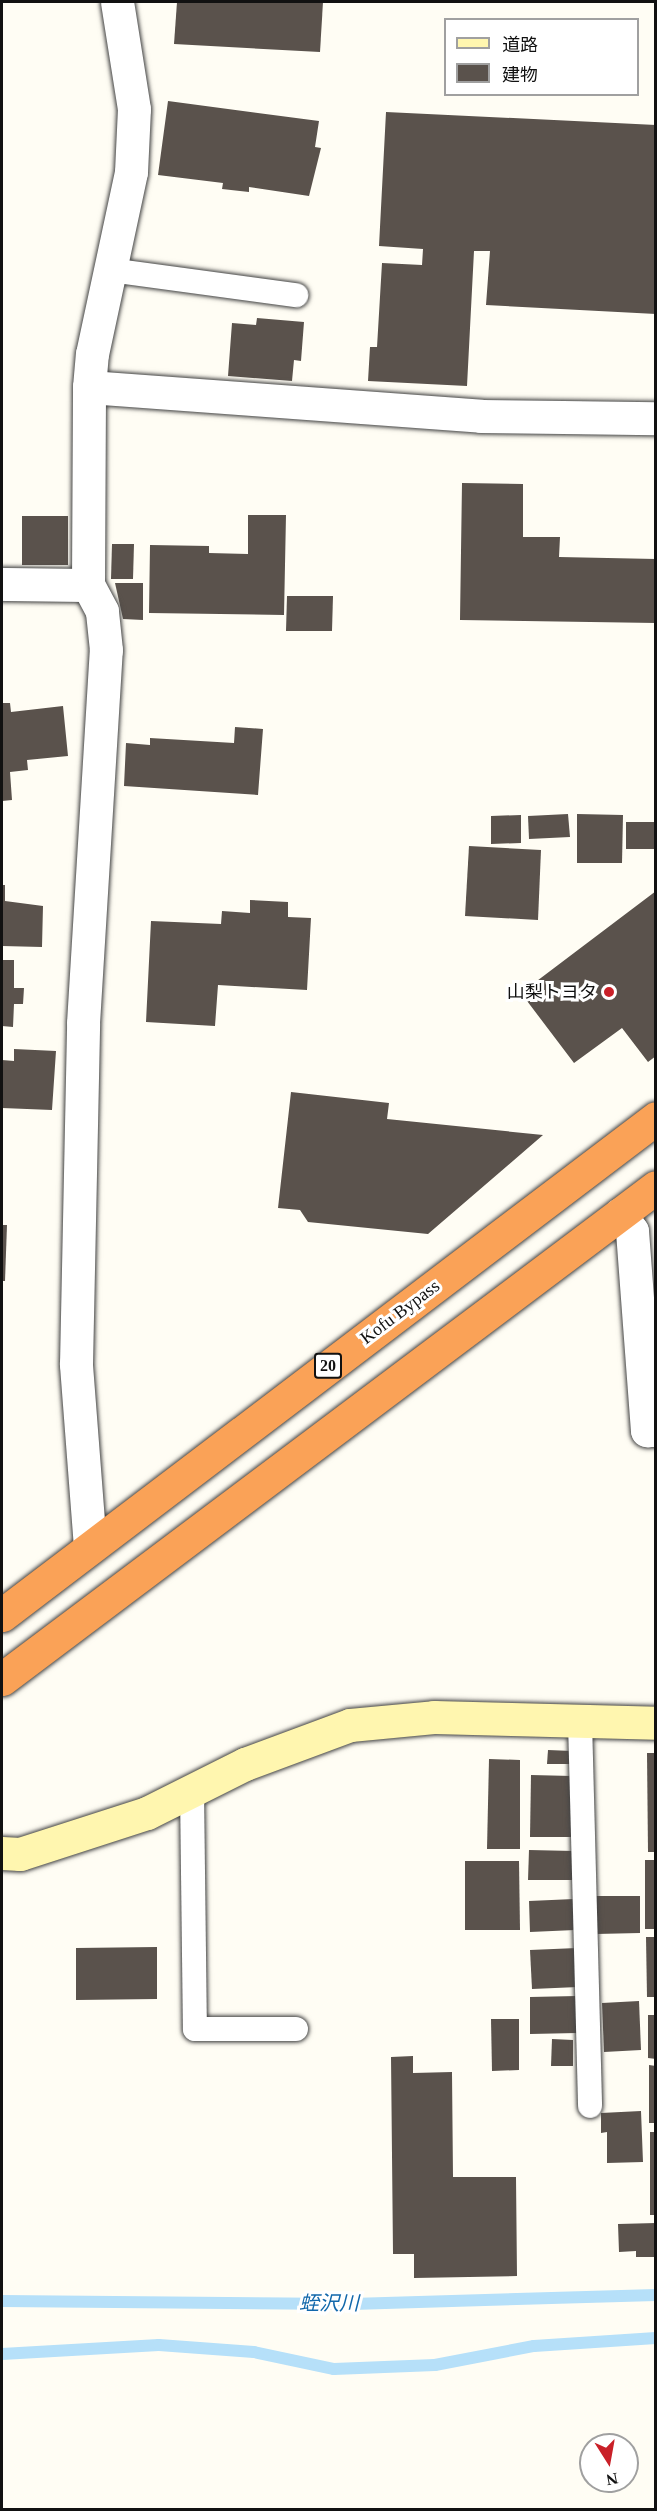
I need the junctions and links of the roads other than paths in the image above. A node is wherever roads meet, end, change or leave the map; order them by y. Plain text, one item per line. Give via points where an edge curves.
1 (117, 2) edge
2 (110, 270) junction
3 (296, 295) dead end
4 (89, 387) junction
5 (656, 418) edge
6 (2, 584) edge
7 (88, 585) junction
8 (656, 1118) edge
9 (656, 1187) edge
10 (620, 1214) junction
11 (656, 1430) edge
12 (90, 1547) junction
13 (2, 1615) edge
14 (2, 1678) edge
15 (580, 1721) junction
16 (656, 1723) edge
17 (192, 1790) junction
18 (2, 1853) edge
19 (296, 2029) dead end
20 (590, 2106) dead end

1 - 2 street via 134,109 131,172
2 - 3 lane
2 - 4 street
4 - 5 street via 481,416
4 - 7 street
6 - 7 street
7 - 12 street via 102,611 106,650 83,1023 76,1352
8 - 12 highway, Kofu Bypass / 20
9 - 10 highway
10 - 11 street via 632,1231 647,1430
10 - 14 highway
12 - 13 highway, Kofu Bypass / 20
15 - 16 street
15 - 17 street via 434,1717 350,1725 244,1764
15 - 20 lane
17 - 18 street via 147,1813 20,1854
17 - 19 lane via 195,2029

